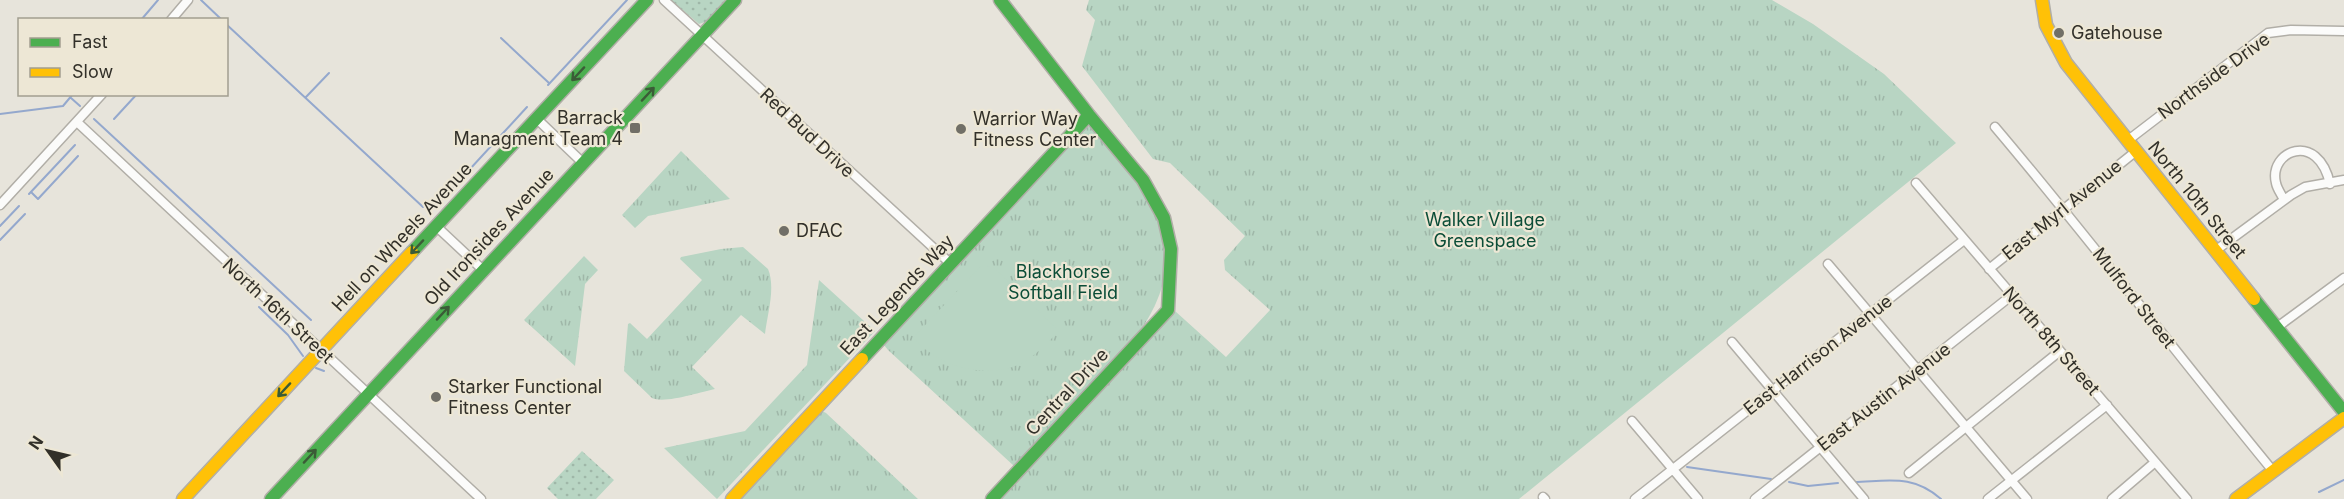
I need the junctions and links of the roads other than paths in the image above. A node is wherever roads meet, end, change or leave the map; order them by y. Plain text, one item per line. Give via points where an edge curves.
1 (188, 0) edge
2 (647, 0) edge
3 (664, 0) edge
4 (735, 0) edge
5 (1000, 0) edge
6 (2042, 0) edge
7 (173, 18) edge
8 (2344, 31) edge
9 (702, 36) junction
10 (100, 96) edge
11 (1089, 115) junction
12 (537, 119) junction
13 (77, 122) junction
14 (1995, 127) dead end
15 (2127, 141) junction
16 (2135, 152) junction
17 (583, 163) junction
18 (2344, 180) edge
19 (1916, 183) dead end
20 (2330, 184) junction
21 (2284, 200) junction
22 (0, 205) edge
23 (2064, 209) junction
24 (436, 226) junction
25 (1964, 240) junction
26 (2215, 250) junction
27 (951, 264) junction
28 (1828, 264) dead end
29 (1989, 269) junction
30 (483, 270) junction
31 (2344, 278) edge
32 (2012, 295) junction
33 (1871, 313) junction
34 (2276, 328) junction
35 (1732, 342) dead end
36 (321, 351) junction
37 (2060, 351) junction
38 (1918, 369) junction
39 (1773, 391) junction
40 (367, 395) junction
41 (2107, 405) junction
42 (2344, 412) edge
43 (2344, 418) edge
44 (1632, 421) dead end
45 (1966, 426) junction
46 (1820, 447) junction
47 (2154, 463) junction
48 (1672, 470) junction
49 (2273, 471) junction
50 (1909, 473) dead end
51 (2012, 480) junction
52 (183, 499) edge
53 (271, 499) edge
54 (481, 499) edge
55 (732, 499) edge
56 (992, 499) edge
57 (1635, 499) edge
58 (1698, 499) edge
59 (1755, 499) edge
60 (1864, 499) edge
61 (1988, 499) edge
62 (2027, 499) edge
63 (2112, 499) edge
64 (2187, 499) edge
65 (2236, 499) edge

1 - 7 street
2 -> 12 street, Hell on Wheels Avenue
3 - 9 street, Red Bud Drive
4 - 9 street, Old Ironsides Avenue
5 - 11 street
6 - 15 street, North 10th Street via 2046,25 2066,63
8 - 15 street, Northside Drive via 2268,33
17 -> 9 street, Old Ironsides Avenue
9 - 27 street, Red Bud Drive
10 - 13 street
11 - 27 street, East Legends Way
11 - 56 street, Central Drive via 1143,180 1164,218 1171,249 1168,310
12 - 17 street
12 - 24 street, Hell on Wheels Avenue
13 - 22 street
13 - 36 street, North 16th Street
14 - 23 street, Mulford Street
15 - 16 street, North 10th Street
16 - 23 street, East Myrl Avenue
16 - 26 street, North 10th Street
17 - 30 street, Old Ironsides Avenue
18 - 20 street
19 - 25 street, North 8th Street
20 - 21 street via 2305,187
20 - 21 street via 2320,160 2310,152 2292,152 2275,171
21 - 26 street
23 - 29 street, East Myrl Avenue
23 - 49 street, Mulford Street
24 - 30 street
24 -> 36 street, Hell on Wheels Avenue
25 - 29 street, North 8th Street
25 - 33 street, East Harrison Avenue
26 - 34 street, North 10th Street
27 - 55 street, East Legends Way
28 - 33 street
29 - 32 street, North 8th Street
40 -> 30 street, Old Ironsides Avenue
31 - 34 street
32 - 37 street, North 8th Street
32 - 38 street, East Austin Avenue
33 - 38 street
33 - 39 street, East Harrison Avenue
34 - 42 street, North 10th Street
35 - 39 street
36 - 40 street, North 16th Street
36 -> 52 street, Hell on Wheels Avenue
37 - 41 street, North 8th Street
37 - 45 street
38 - 45 street
38 - 46 street, East Austin Avenue
39 - 46 street
39 - 48 street, East Harrison Avenue
53 -> 40 street, Old Ironsides Avenue
40 - 54 street, North 16th Street
41 - 47 street, North 8th Street
41 - 51 street
43 - 49 street
44 - 48 street
45 - 50 street
45 - 51 street
46 - 59 street, East Austin Avenue
46 - 60 street
47 - 63 street
47 - 64 street, North 8th Street
48 - 57 street, East Harrison Avenue
48 - 58 street
49 - 65 street
51 - 61 street
51 - 62 street

